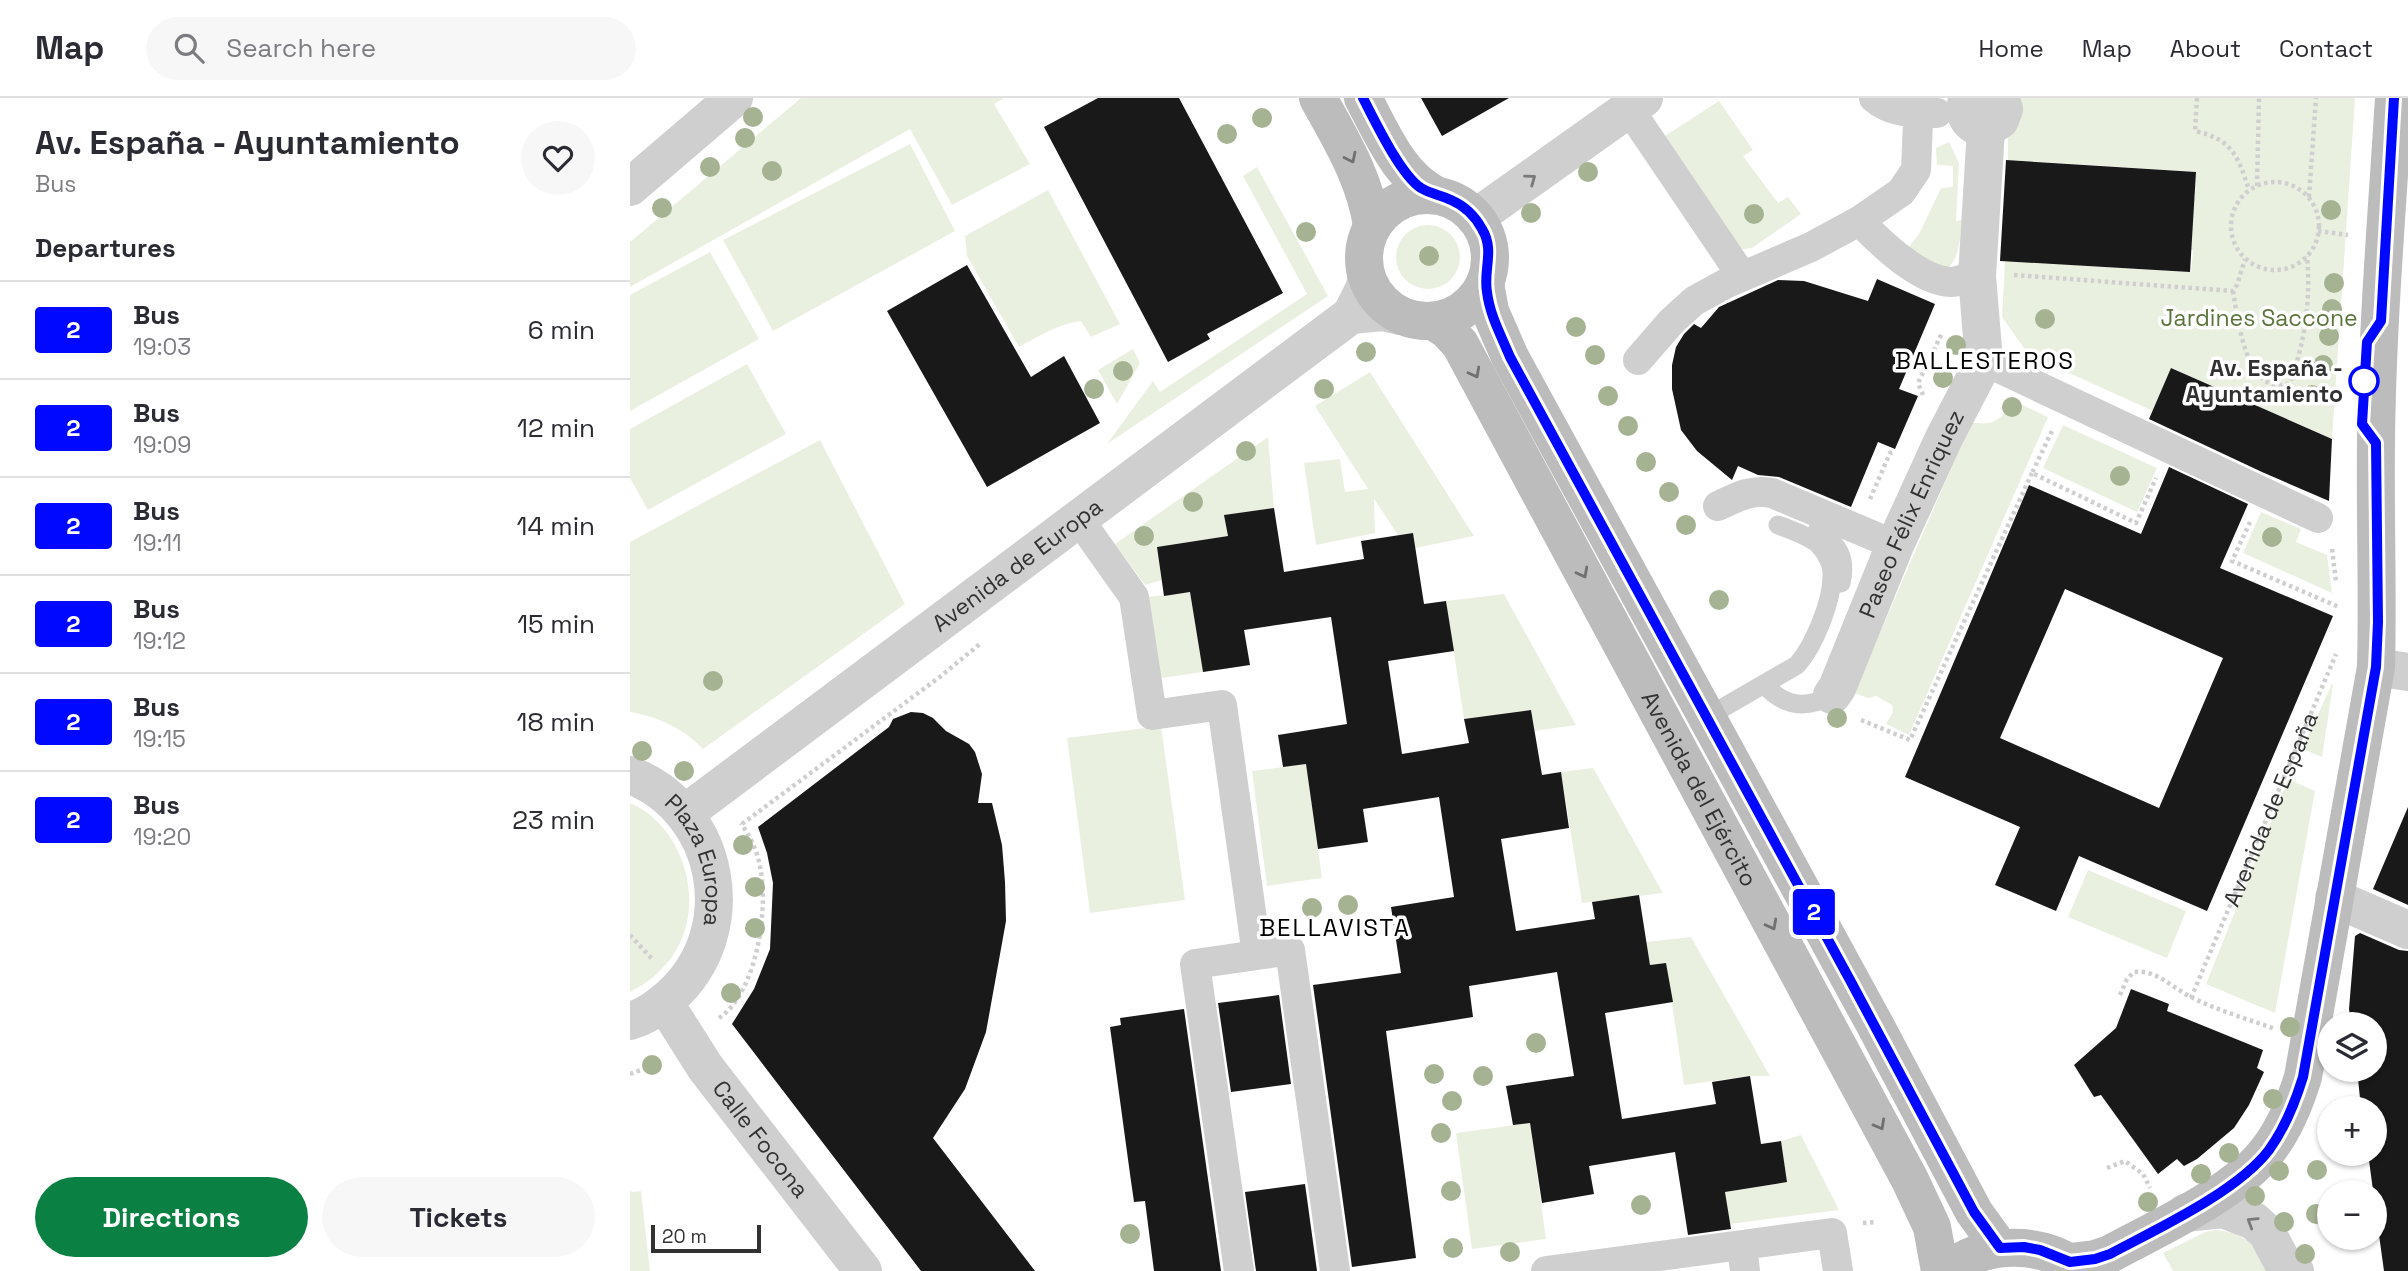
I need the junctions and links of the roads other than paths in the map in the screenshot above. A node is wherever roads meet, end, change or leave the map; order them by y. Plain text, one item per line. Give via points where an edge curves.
1 (734, 98) edge
2 (1318, 98) edge
3 (1363, 98) edge
4 (1874, 98) edge
5 (2394, 98) edge
6 (1636, 103) edge
7 (1955, 108) edge
8 (636, 170) edge
9 (1436, 195) junction
10 (1475, 218) junction
11 (1859, 221) junction
12 (1372, 226) junction
13 (2396, 264) edge
14 (1742, 276) junction
15 (1972, 276) junction
16 (1367, 278) junction
17 (1485, 283) junction
18 (1351, 315) junction
19 (1417, 318) junction
20 (1638, 360) dead end
21 (1984, 360) junction
22 (1718, 506) dead end
23 (2315, 516) road end
24 (1078, 518) junction
25 (1781, 518) dead end
26 (1895, 545) junction
27 (2392, 670) edge
28 (1764, 684) junction
29 (1832, 695) joint
30 (1707, 717) junction
31 (630, 775) edge
32 (684, 814) junction
33 (2334, 898) junction
34 (2408, 930) edge
35 (1257, 955) junction
36 (662, 984) junction
37 (630, 1021) edge
38 (2185, 1213) junction
39 (2000, 1248) junction
40 (1744, 1258) edge
41 (2075, 1266) edge
42 (2288, 1268) edge
43 (863, 1271) edge
44 (1239, 1271) edge
45 (1335, 1271) edge
46 (1546, 1271) edge
47 (1838, 1271) edge
48 (1940, 1271) edge
49 (1947, 1271) edge

1 - 8 street
2 -> 12 main road via 1361,179
3 - 9 main road via 1404,168 1419,187
4 - 7 street via 1892,109
5 - 13 main road
10 -> 6 street
6 - 14 street
7 - 11 street via 1901,192
7 - 15 street
9 - 10 main road via 1465,208
9 - 12 main road via 1399,201
10 - 17 main road via 1489,249
11 - 14 street
11 - 15 street via 1900,259 1922,272 1952,282
12 - 16 main road via 1364,260
13 - 27 main road via 2381,321 2376,443 2378,622
14 - 20 street via 1694,301
15 - 21 street
16 - 18 street, Avenida de Europa
16 - 19 main road via 1380,300
17 - 19 main road via 1465,309 1450,317
17 - 30 main road, Avenida del Ejército via 1490,312 1510,357
18 - 19 street via 1383,312
18 - 24 street, Avenida de Europa
19 -> 48 main road, Avenida del Ejército via 1447,330 1460,344 1910,1180 1932,1227
21 - 23 street
21 - 26 street, Paseo Félix Enriquez
22 - 26 street via 1758,490
24 - 32 street, Avenida de Europa
24 - 35 street via 1134,597 1152,715 1222,705
25 - 28 lane via 1820,531 1841,555 1844,570 1834,601 1806,655
26 - 29 street, Paseo Félix Enriquez
27 - 33 main road
28 - 29 lane, Paseo Félix Enriquez via 1774,696 1791,703 1816,703
28 - 30 lane
30 - 39 main road, Avenida del Ejército via 1974,1212
31 - 32 street, Plaza Europa via 664,794
32 - 36 street, Plaza Europa via 703,844 713,877 714,912 706,946 686,982
33 - 34 street
33 - 38 main road via 2303,1077 2285,1125 2245,1173
35 - 44 street via 1195,964
35 - 45 street via 1290,950
36 - 37 street, Plaza Europa
36 - 43 street, Calle Focona via 705,1067
38 - 41 main road via 2110,1254
42 -> 38 street via 2254,1221 2223,1209
39 - 41 main road via 2040,1250
39 - 49 main road via 1965,1259
40 - 46 street
40 - 47 street via 1832,1233

